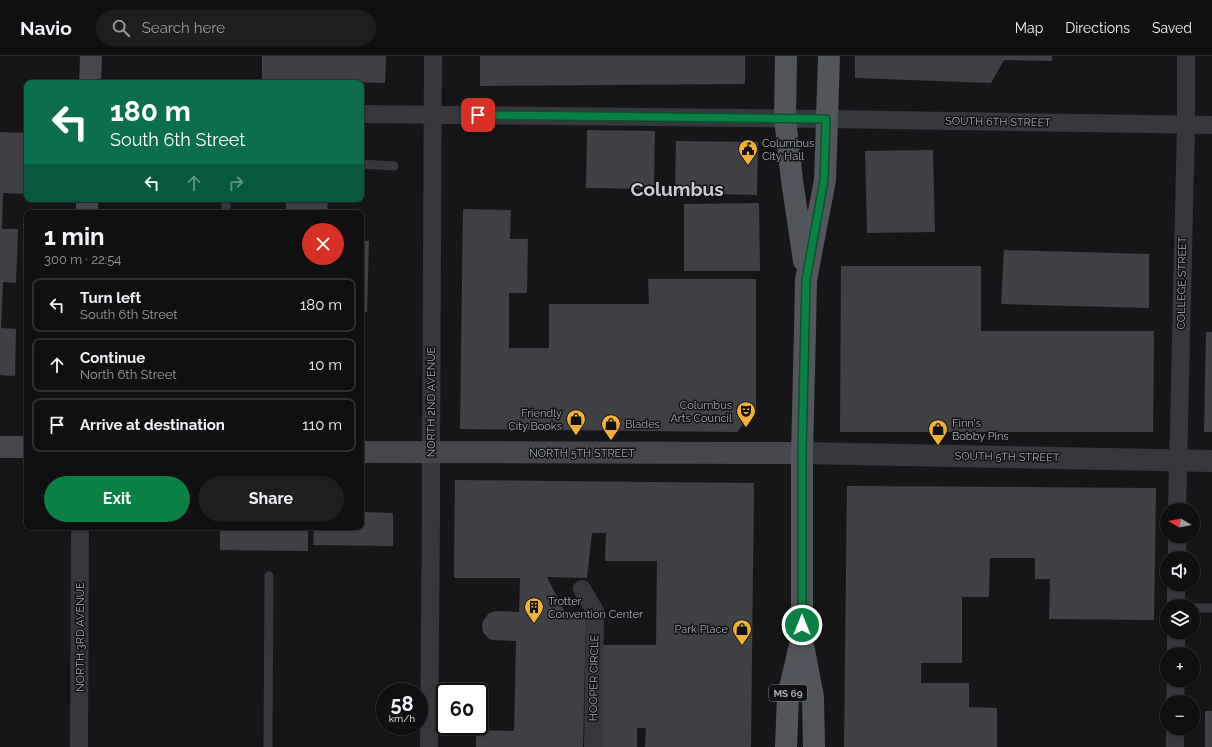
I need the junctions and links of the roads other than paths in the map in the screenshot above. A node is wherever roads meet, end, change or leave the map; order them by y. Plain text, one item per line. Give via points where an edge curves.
1 (91, 56) edge
2 (433, 56) edge
3 (786, 56) edge
4 (828, 56) edge
5 (1186, 56) edge
6 (90, 80) edge
7 (364, 114) edge
8 (432, 114) junction
9 (785, 119) junction
10 (826, 119) junction
11 (1186, 125) junction
12 (1212, 125) edge
13 (364, 164) edge
14 (394, 166) dead end
15 (806, 280) junction
16 (0, 447) edge
17 (24, 447) edge
18 (364, 452) edge
19 (430, 453) junction
20 (802, 453) junction
21 (1177, 460) junction
22 (1212, 461) edge
23 (1177, 503) edge
24 (80, 530) edge
25 (269, 576) dead end
26 (582, 589) dead end
27 (1200, 608) edge
28 (1212, 608) edge
29 (802, 640) junction
30 (1175, 735) edge
31 (79, 747) edge
32 (268, 747) edge
33 (429, 747) edge
34 (593, 747) edge
35 (786, 747) edge
36 (814, 747) edge
37 (1175, 747) edge

1 - 6 main road
2 - 8 street, NORTH 2ND AVENUE
3 - 9 main road, MS 69
4 - 10 main road, MS 69
5 - 11 street, COLLEGE STREET
7 - 8 street, SOUTH 6TH STREET
8 - 9 street, SOUTH 6TH STREET
8 - 19 street, NORTH 2ND AVENUE
9 - 10 street, SOUTH 6TH STREET
9 - 15 main road, MS 69
10 - 11 street, SOUTH 6TH STREET
10 - 15 main road, MS 69 via 824,180
11 - 12 street, SOUTH 6TH STREET
11 - 21 street, COLLEGE STREET
13 - 14 lane
15 - 20 main road, MS 69
16 - 17 main road
18 - 19 main road, NORTH 5TH STREET
19 - 20 main road, NORTH 5TH STREET
19 - 33 street, NORTH 2ND AVENUE
20 - 21 street, SOUTH 5TH STREET
20 - 29 main road, MS 69
21 - 22 street, SOUTH 5TH STREET
21 - 23 street, COLLEGE STREET
24 - 31 street, NORTH 3RD AVENUE
25 - 32 lane
26 - 34 street, HOOPER CIRCLE via 595,611
27 - 28 lane
29 - 35 main road, MS 69 via 788,696
29 - 36 main road, MS 69 via 813,698
30 - 37 street

